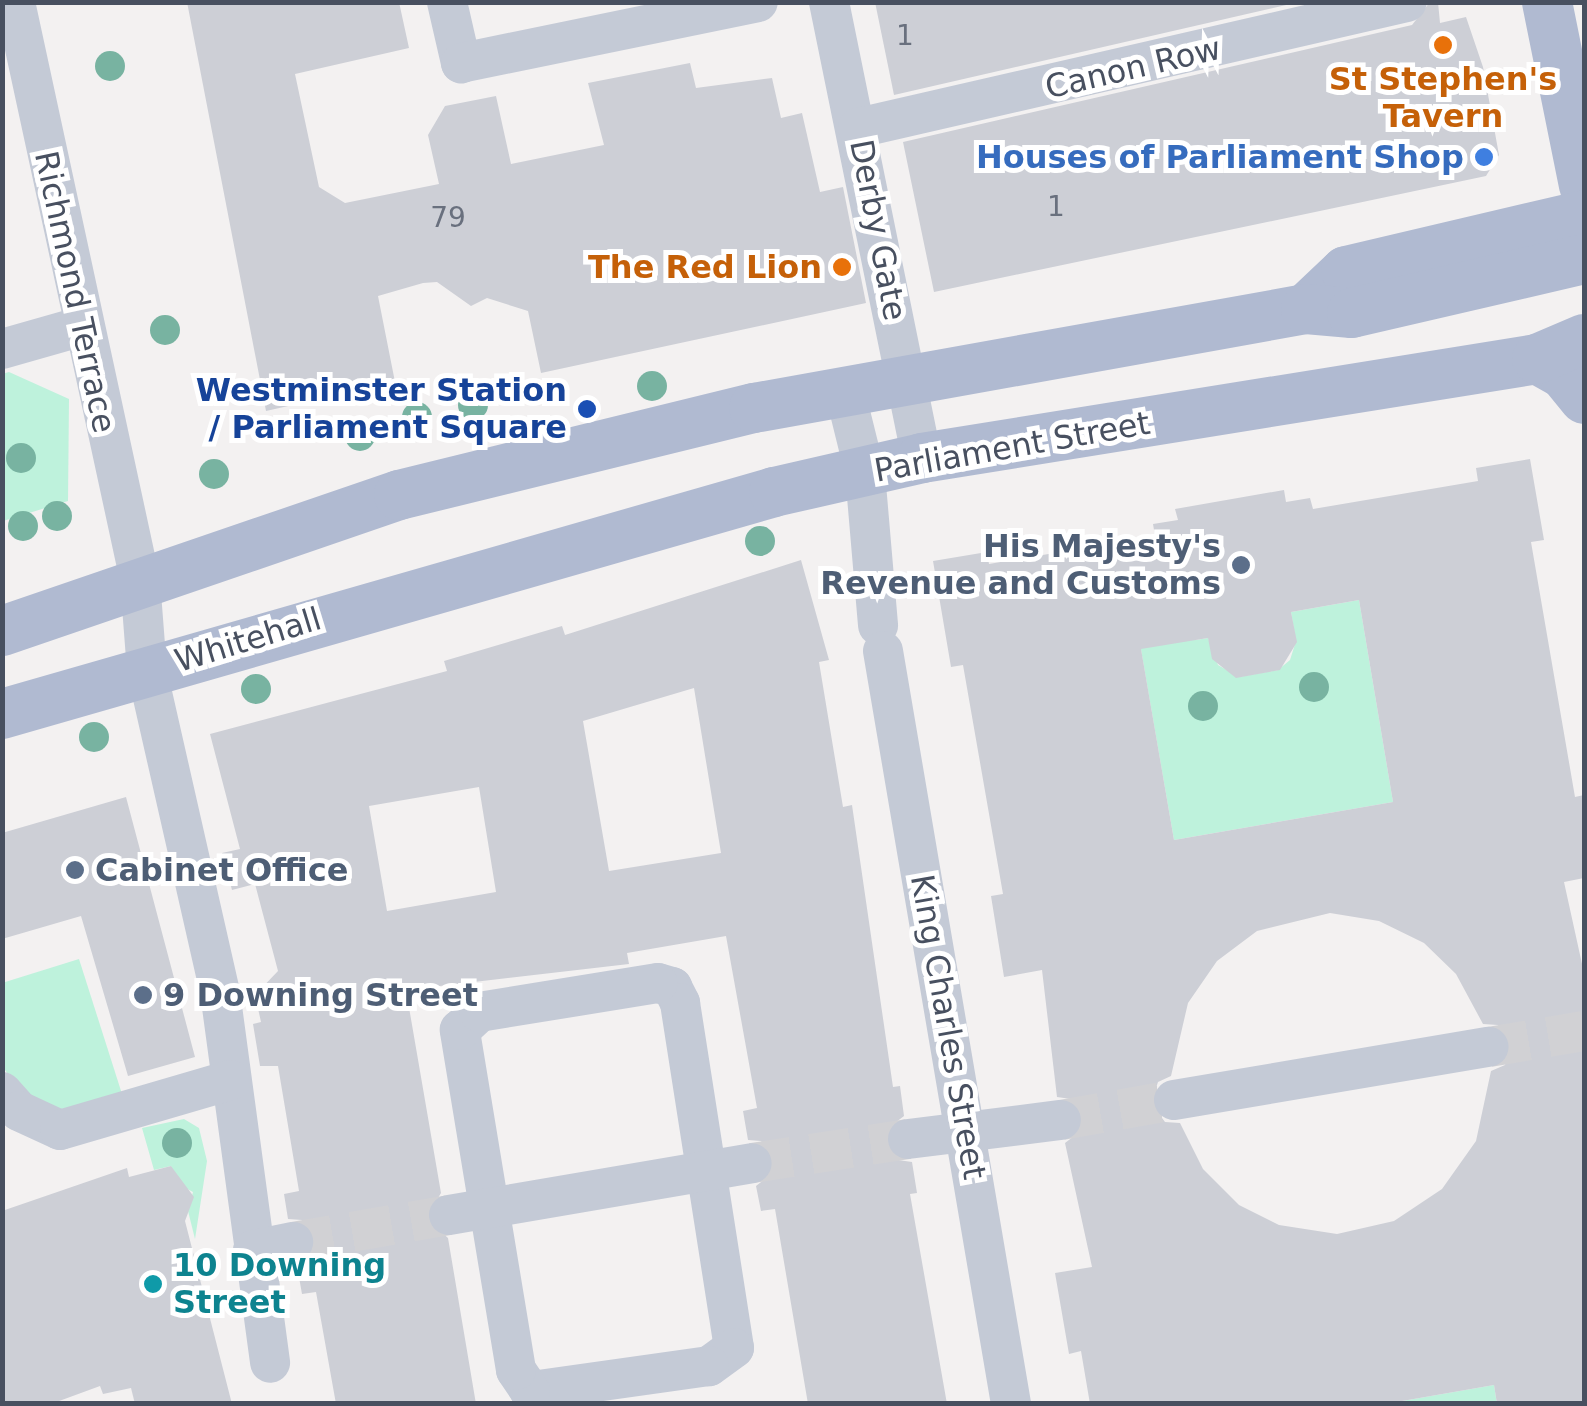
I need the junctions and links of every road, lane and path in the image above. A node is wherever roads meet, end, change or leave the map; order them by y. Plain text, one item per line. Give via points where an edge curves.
1 (15, 2) edge
2 (447, 2) edge
3 (758, 2) edge
4 (829, 2) edge
5 (1406, 2) edge
6 (1546, 2) edge
7 (854, 110) junction
8 (1584, 184) edge
9 (1584, 215) edge
10 (1584, 259) edge
11 (1306, 309) junction
12 (83, 326) junction
13 (1584, 338) edge
14 (2, 349) edge
15 (1537, 359) junction
16 (908, 379) junction
17 (844, 388) junction
18 (1584, 399) edge
19 (922, 458) junction
20 (864, 473) junction
21 (494, 570) joint
22 (140, 580) junction
23 (2, 631) edge
24 (146, 671) junction
25 (2, 714) edge
26 (1489, 1047) tunnel mouth
27 (231, 1080) junction
28 (2, 1092) edge
29 (1174, 1100) tunnel mouth
30 (1062, 1120) tunnel mouth
31 (965, 1129) junction
32 (908, 1139) tunnel mouth
33 (752, 1163) tunnel mouth
34 (708, 1170) junction
35 (488, 1208) junction
36 (449, 1215) tunnel mouth
37 (293, 1242) tunnel mouth
38 (253, 1250) junction
39 (270, 1363) dead end
40 (1011, 1404) edge

1 - 12 street, Richmond Terrace
2 - 3 street via 461,63
4 - 7 street, Derby Gate
5 - 7 street, Canon Row
6 - 8 main road
7 - 16 street, Derby Gate
9 - 11 main road via 1346,270
10 - 11 main road via 1352,313
11 - 16 main road
12 - 14 street
12 - 22 street, Richmond Terrace
13 - 15 main road, Parliament Street
15 - 18 main road via 1564,374
15 - 19 main road, Parliament Street
16 - 17 main road
16 - 19 street, Derby Gate
17 - 20 street, King Charles Street
17 - 22 main road via 464,478
19 - 20 main road, Parliament Street
20 - 21 main road, Parliament Street
20 - 31 street, King Charles Street via 880,638
21 - 24 main road, Whitehall
22 - 23 main road
22 - 24 street, Richmond Terrace
24 - 25 main road, Whitehall
24 - 27 street, Richmond Terrace via 220,992
26 - 29 street
27 - 28 street via 60,1130 19,1111
27 - 38 street, Richmond Terrace
30 - 31 street
31 - 32 street
31 - 40 street, King Charles Street
33 - 34 street
34 - 35 street
34 - 35 street via 736,1336 729,1358 592,1387 542,1394 524,1384
34 - 35 street via 672,987 479,1012 464,1022 459,1039
35 - 36 street
37 - 38 street
38 - 39 street, Richmond Terrace

